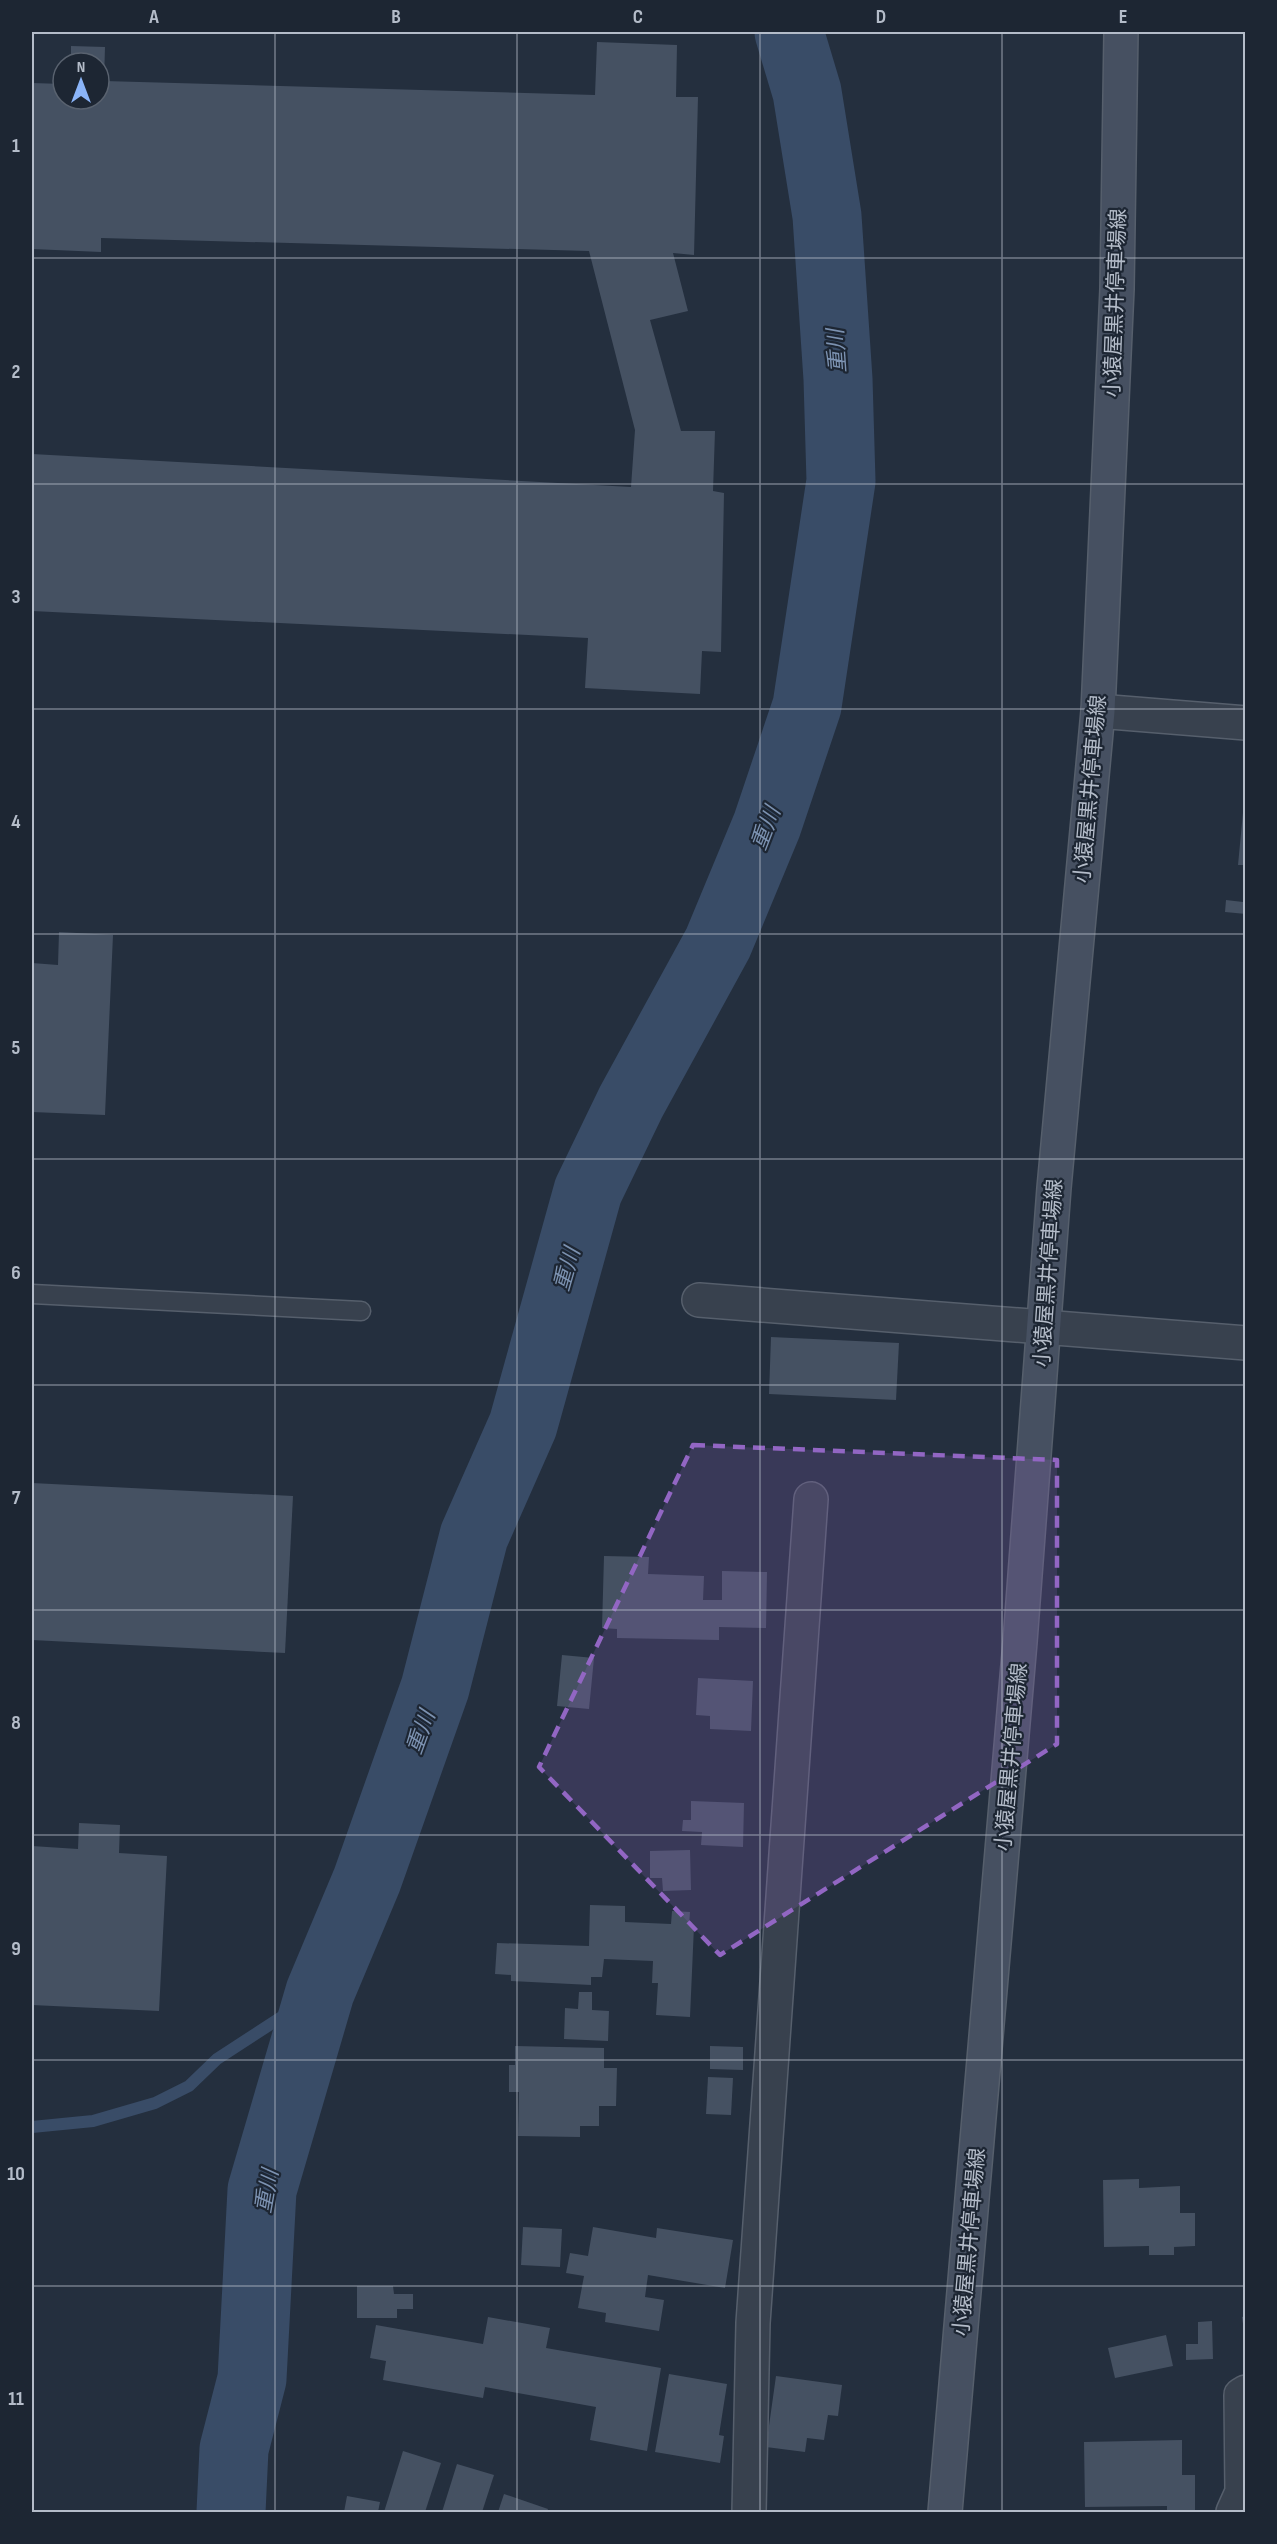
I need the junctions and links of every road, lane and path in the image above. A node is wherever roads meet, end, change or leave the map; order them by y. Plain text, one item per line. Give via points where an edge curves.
1 (1121, 32) edge
2 (1098, 711) junction
3 (1245, 723) edge
4 (32, 1294) edge
5 (699, 1300) dead end
6 (361, 1311) dead end
7 (1044, 1327) junction
8 (1245, 1343) edge
9 (812, 1499) dead end
10 (1245, 2392) edge
11 (749, 2512) edge
12 (945, 2512) edge
13 (1233, 2512) edge

1 - 2 main road, 小猿屋黒井停車場線 via 1117,289
2 - 3 street
2 - 7 main road, 小猿屋黒井停車場線
4 - 6 lane
5 - 7 street
7 - 8 street
7 - 12 main road, 小猿屋黒井停車場線
9 - 11 street via 753,2323
10 - 13 street via 1241,2395 1242,2492

